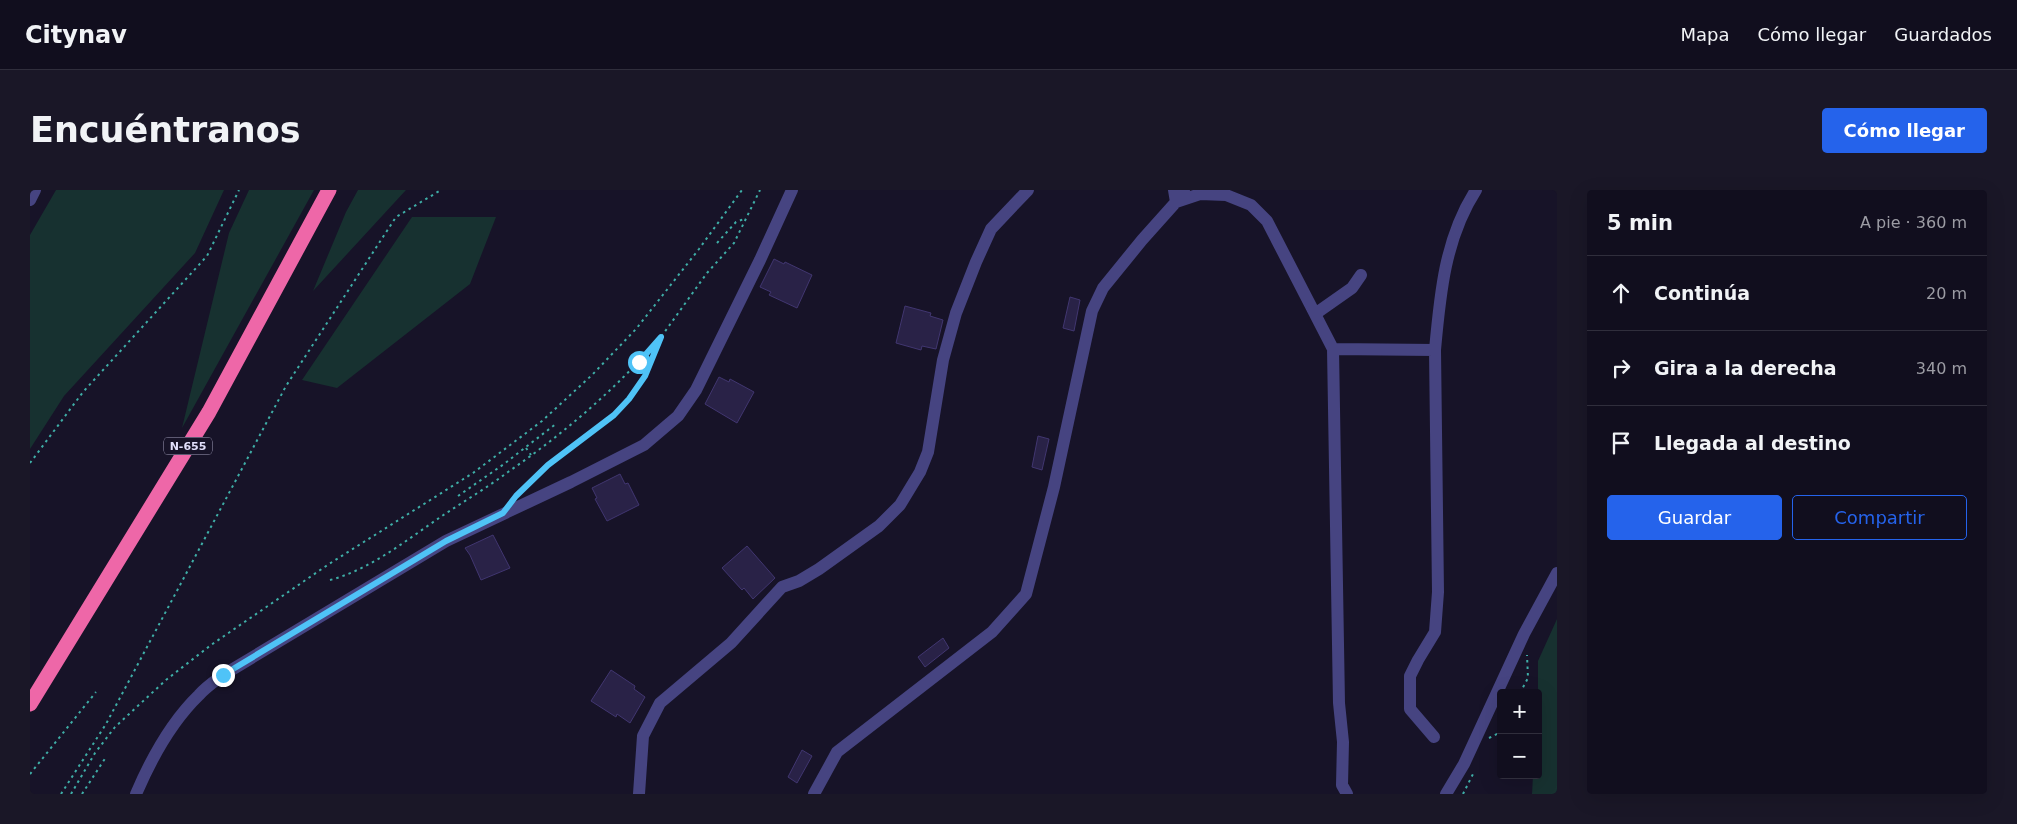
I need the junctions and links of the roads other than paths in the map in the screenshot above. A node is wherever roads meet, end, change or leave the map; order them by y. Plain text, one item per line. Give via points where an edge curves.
1 (35, 190) edge
2 (328, 190) edge
3 (792, 190) edge
4 (1028, 190) edge
5 (1184, 190) edge
6 (1476, 190) edge
7 (1175, 196) edge
8 (30, 200) edge
9 (1361, 274) dead end
10 (1315, 314) junction
11 (1333, 349) junction
12 (1435, 350) junction
13 (1557, 573) edge
14 (30, 704) edge
15 (1434, 737) dead end
16 (136, 794) edge
17 (639, 794) edge
18 (814, 794) edge
19 (1347, 794) edge
20 (1446, 794) edge

1 - 8 street
2 - 14 highway, N-655 via 209,412
3 - 16 street via 696,390 678,416 644,445 446,541 223,675 185,710 157,750
4 - 17 street via 991,229 976,262 956,313 943,360 928,452 900,505 878,526 826,564 799,581 782,586 730,644 660,703 643,736
5 - 7 street
6 - 12 street via 1454,234 1444,272
7 - 10 street via 1226,195 1251,205 1267,221
7 - 18 street via 1103,288 1092,311 1054,488 1026,594 992,632 836,752
9 - 10 street via 1352,288
10 - 11 street
11 - 12 street
11 - 19 street via 1342,785
12 - 15 street via 1438,592 1435,632 1410,676 1410,709
13 - 20 street via 1524,634 1464,764

